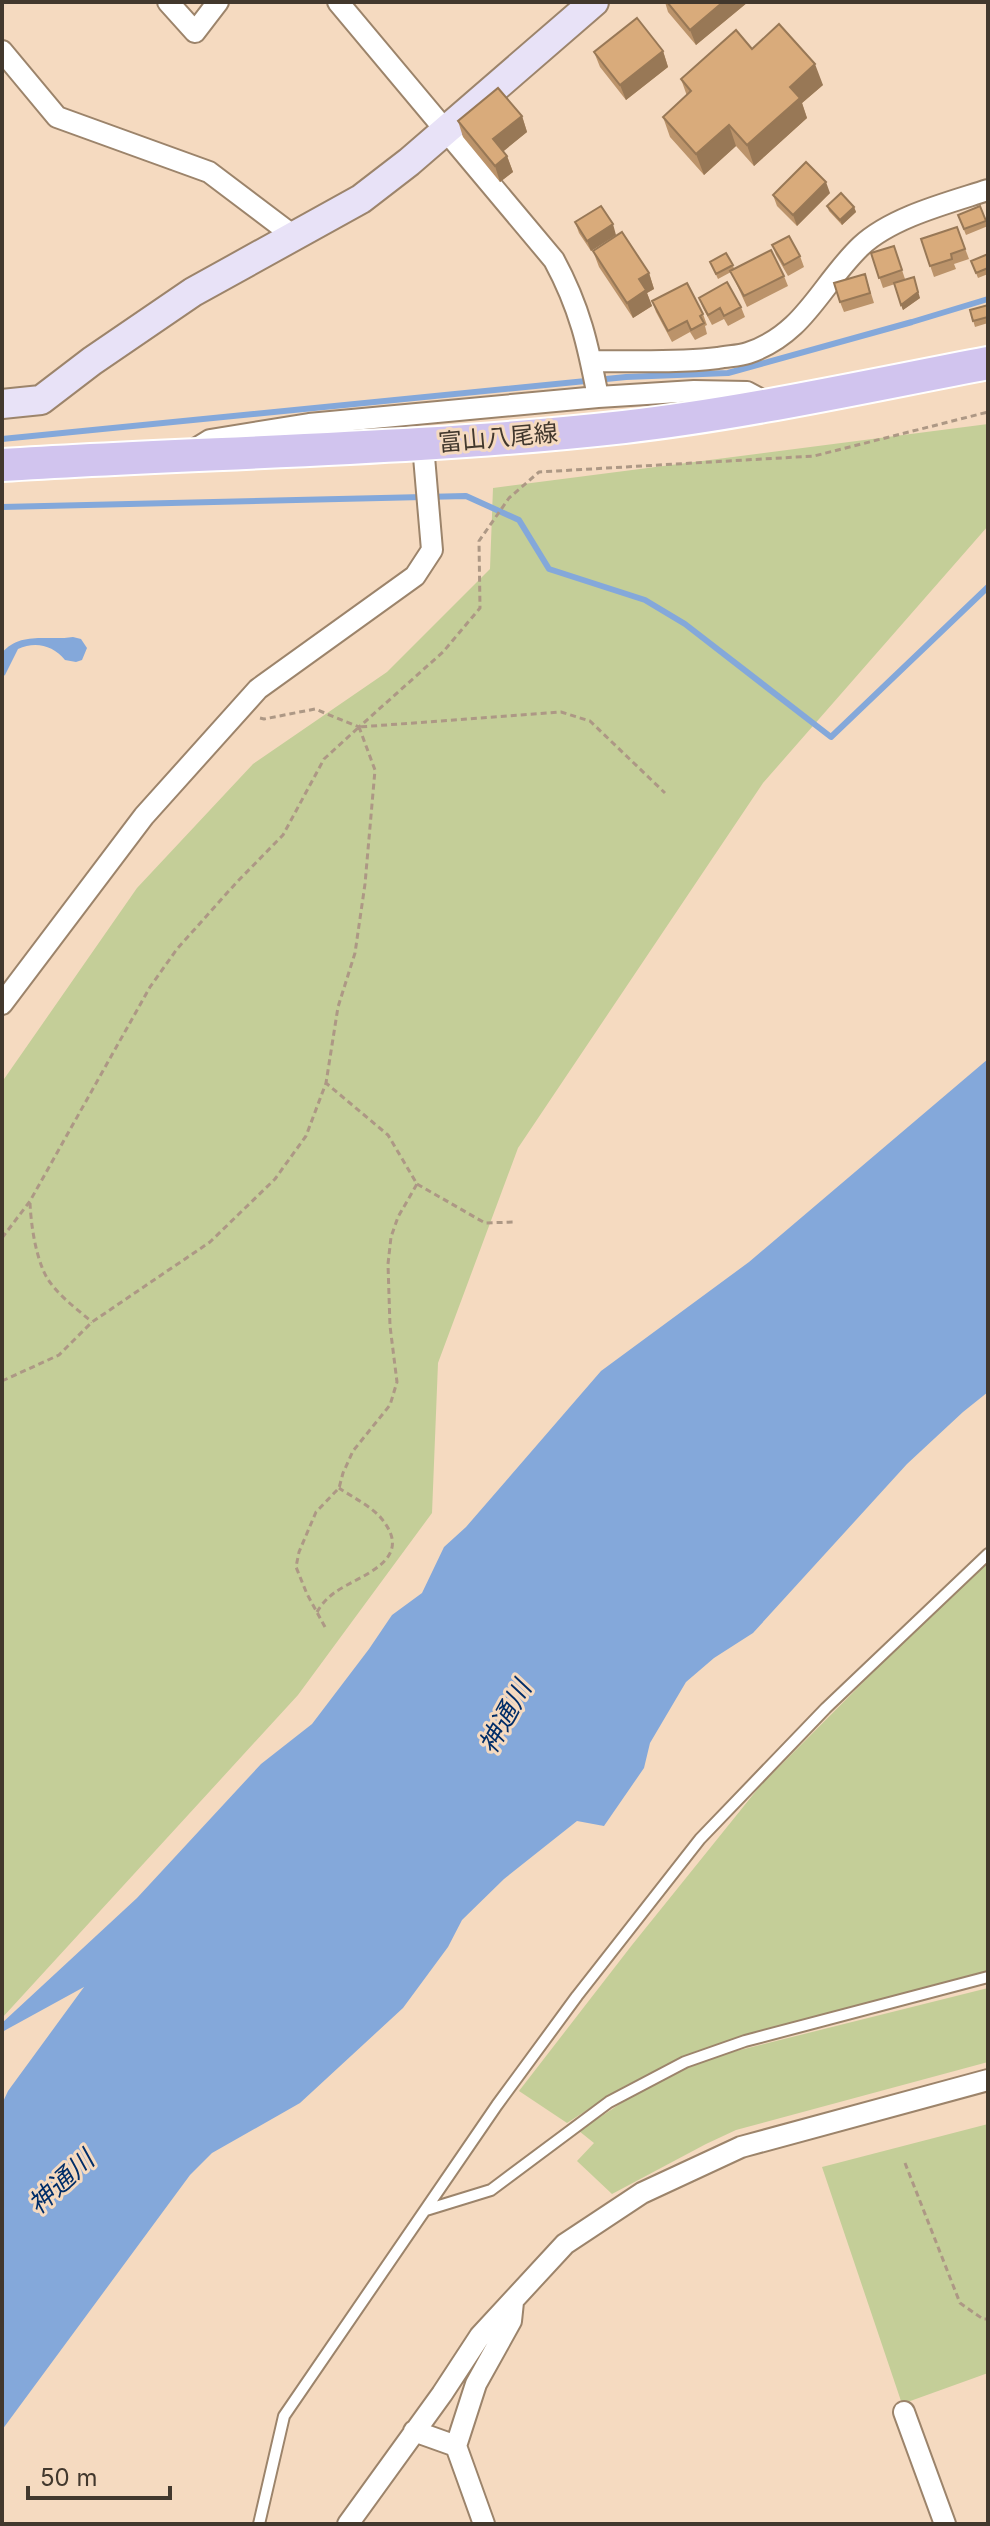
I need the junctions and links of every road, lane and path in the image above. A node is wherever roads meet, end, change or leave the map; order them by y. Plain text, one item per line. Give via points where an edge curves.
1 (168, 2) edge
2 (218, 2) edge
3 (338, 2) edge
4 (594, 2) edge
5 (2, 51) edge
6 (445, 129) junction
7 (988, 190) edge
8 (295, 237) junction
9 (988, 363) edge
10 (595, 379) junction
11 (2, 404) edge
12 (771, 405) junction
13 (988, 412) edge
14 (423, 445) junction
15 (183, 456) junction
16 (2, 465) edge
17 (239, 711) junction
18 (359, 727) junction
19 (665, 793) dead end
20 (2, 1004) edge
21 (326, 1083) junction
22 (417, 1184) junction
23 (30, 1201) junction
24 (514, 1222) dead end
25 (2, 1238) edge
26 (92, 1322) junction
27 (2, 1381) edge
28 (339, 1488) junction
29 (988, 1554) edge
30 (316, 1612) junction
31 (325, 1627) dead end
32 (988, 1977) edge
33 (988, 2080) edge
34 (905, 2163) dead end
35 (426, 2210) junction
36 (513, 2301) junction
37 (988, 2319) edge
38 (904, 2412) dead end
39 (414, 2431) junction
40 (456, 2446) junction
41 (259, 2524) edge
42 (348, 2524) edge
43 (484, 2524) edge
44 (945, 2524) edge

1 - 2 street via 195,32
3 - 6 street
4 - 6 street
5 - 8 street via 57,117 209,172
6 - 8 street via 361,199
6 - 10 street via 554,260 573,296
7 - 10 street via 907,218 863,244 779,340 746,354
8 - 11 street via 193,292 41,400
9 - 12 main road, 富山八尾線
10 - 12 street via 747,392
10 - 15 street via 210,440
12 - 14 main road, 富山八尾線 via 626,427
13 - 18 path via 814,456 539,472 509,498 479,541 480,608 443,652
14 - 15 main road, 富山八尾線
14 - 17 street via 432,550 415,576 258,689
15 - 16 main road, 富山八尾線
17 - 18 path via 264,719 315,709
17 - 20 street via 144,816
18 - 19 path via 561,712 590,721
18 - 21 path via 375,770 365,884
18 - 23 path via 324,759 283,835 177,949 150,987
21 - 22 path via 388,1135
21 - 26 path via 306,1136 275,1179 210,1242
22 - 24 path via 485,1223
22 - 28 path via 398,1217 388,1264 397,1382 390,1405 353,1451
23 - 25 path
23 - 26 path via 44,1274
26 - 27 path via 59,1355
28 - 30 path via 316,1512 296,1567
28 - 30 path via 380,1518 391,1548 382,1565 331,1594
29 - 35 lane via 826,1708 700,1839 577,1996
30 - 31 path
32 - 35 lane via 745,2041 685,2062 609,2102 491,2190
33 - 36 street via 741,2147 642,2193 565,2244
34 - 37 path via 960,2303
35 - 41 lane via 284,2416
36 - 39 street via 480,2336
36 - 40 street via 511,2321 476,2384
38 - 44 street
39 - 40 street
39 - 42 street
40 - 43 street

